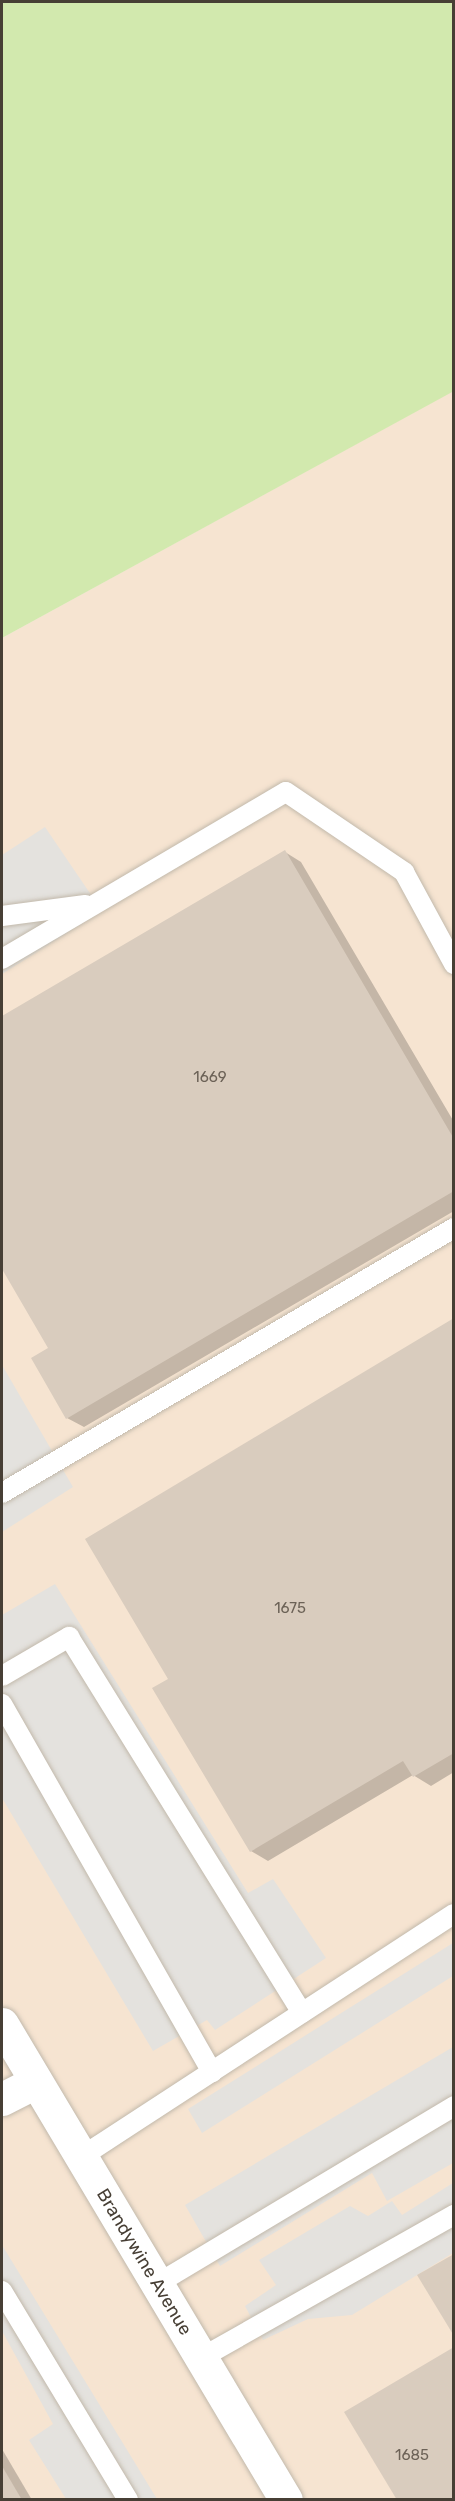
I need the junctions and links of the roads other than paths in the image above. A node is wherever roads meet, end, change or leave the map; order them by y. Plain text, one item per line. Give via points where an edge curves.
1 (95, 904) junction
2 (2, 916) edge
3 (2, 959) edge
4 (453, 964) edge
5 (453, 1228) edge
6 (2, 1493) edge
7 (2, 1676) edge
8 (2, 1704) edge
9 (453, 1914) edge
10 (302, 2013) junction
11 (2, 2024) edge
12 (212, 2072) junction
13 (36, 2082) junction
14 (2, 2099) edge
15 (453, 2106) edge
16 (81, 2157) junction
17 (453, 2216) edge
18 (157, 2284) junction
19 (2, 2291) edge
20 (201, 2358) junction
21 (128, 2499) edge
22 (286, 2499) edge

1 - 2 lane
1 - 3 lane
1 - 4 lane via 286,792 404,872
5 - 6 lane
7 - 10 lane via 69,1637
8 - 12 lane
9 - 10 lane
10 - 12 lane
11 - 13 street, Brandywine Avenue
12 - 16 lane
13 - 14 street
13 - 16 street, Brandywine Avenue
15 - 18 lane
16 - 18 street, Brandywine Avenue
17 - 20 lane
18 - 20 street, Brandywine Avenue
19 - 21 lane
20 - 22 street, Brandywine Avenue

